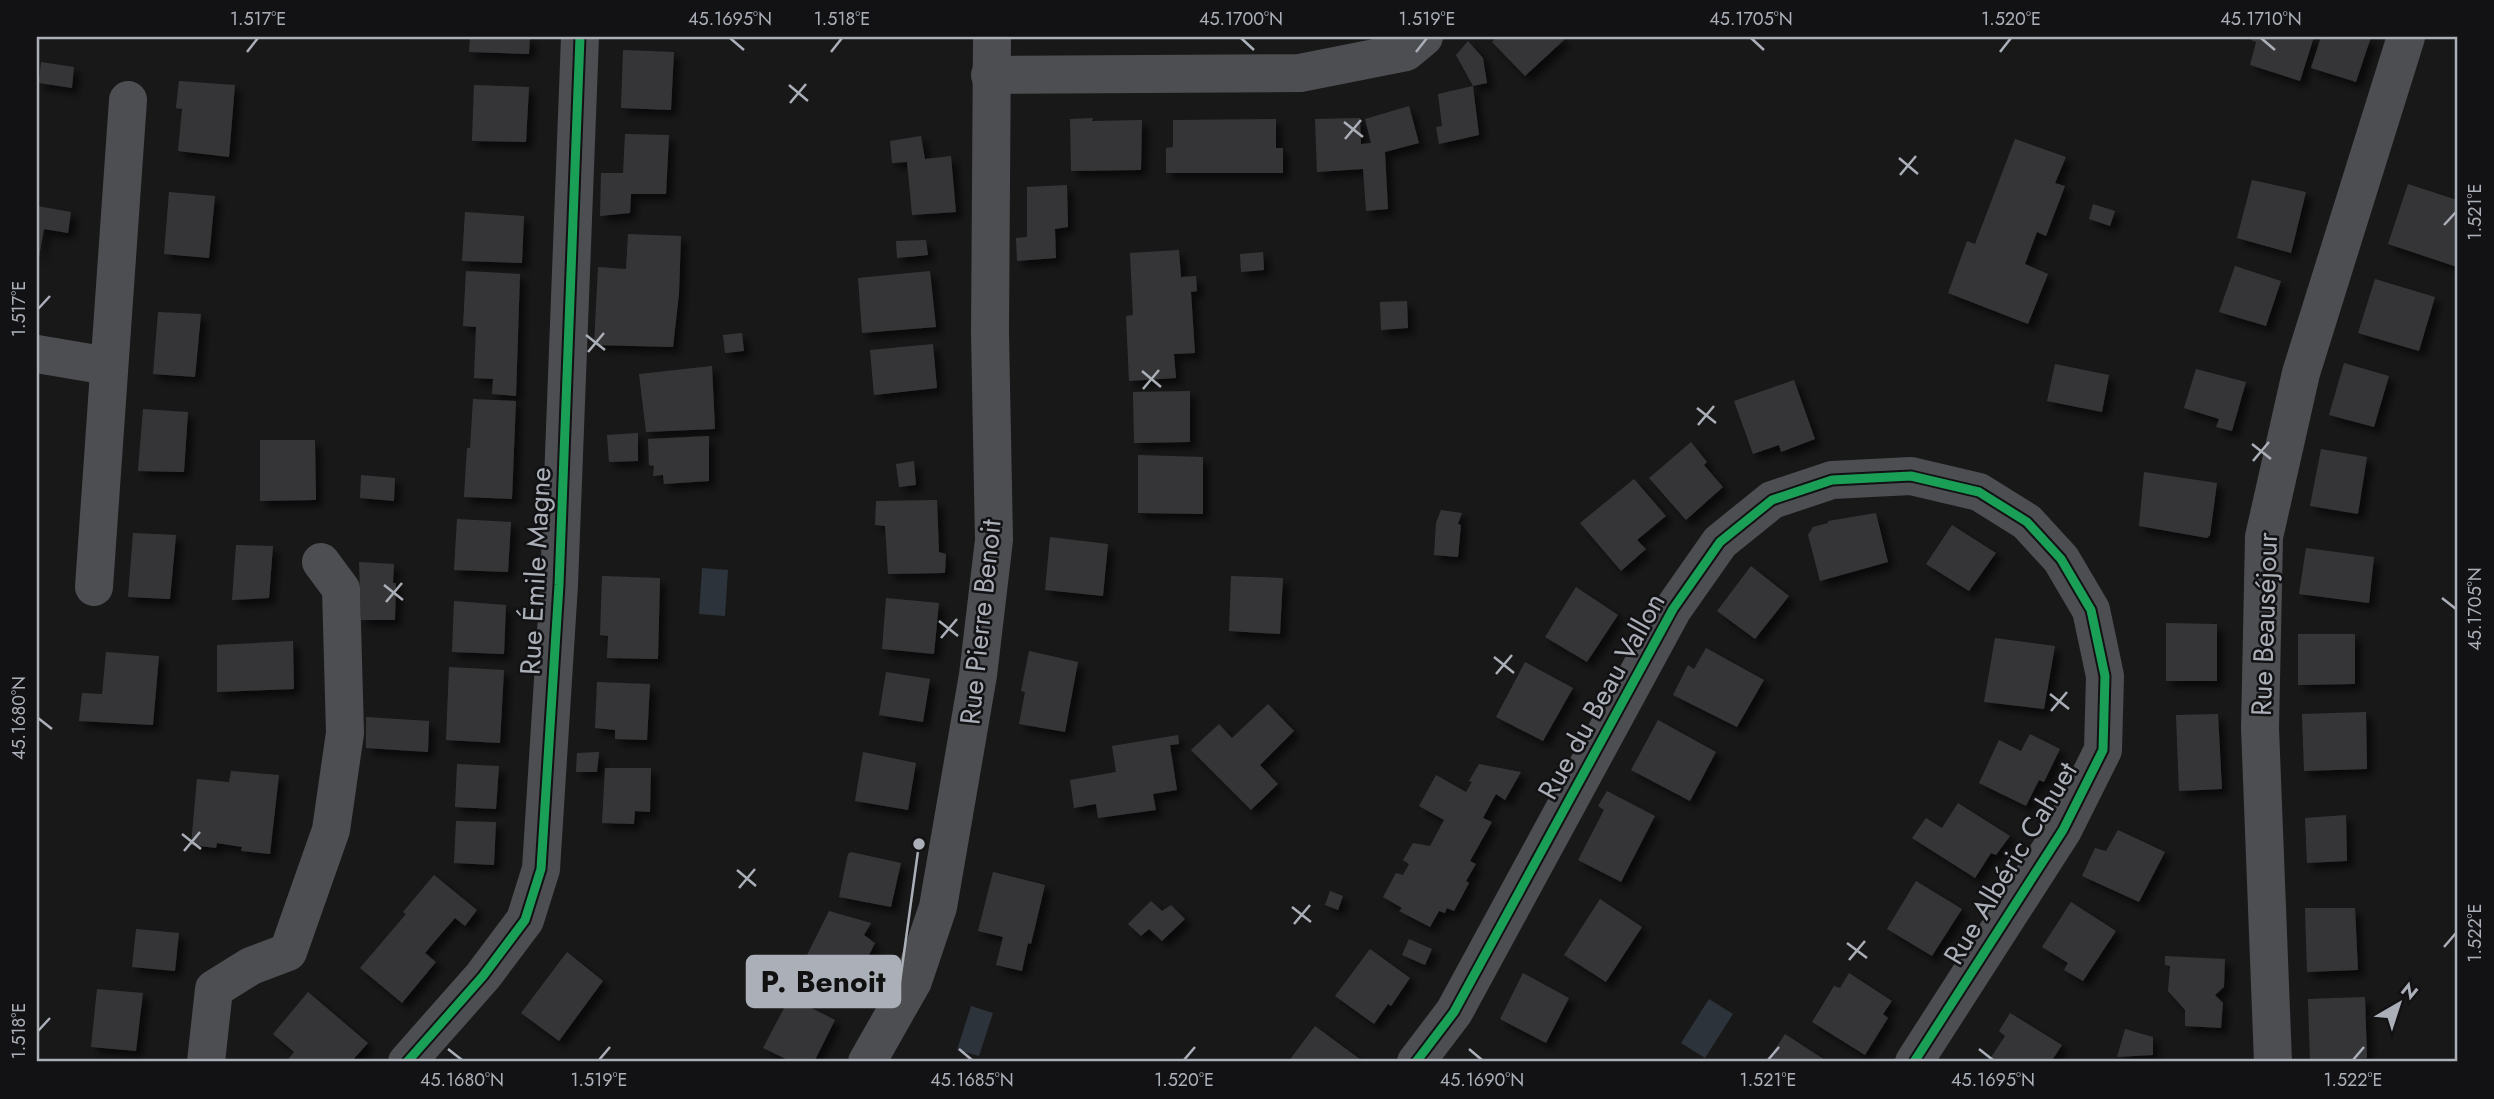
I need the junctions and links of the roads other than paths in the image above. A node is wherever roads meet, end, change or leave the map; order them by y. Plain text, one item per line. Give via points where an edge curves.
1 (580, 37) edge
2 (992, 37) edge
3 (1424, 37) edge
4 (2406, 37) edge
5 (990, 75) junction
6 (128, 100) dead end
7 (37, 354) edge
8 (108, 366) junction
9 (2061, 559) joint
10 (321, 562) dead end
11 (94, 586) dead end
12 (206, 1062) edge
13 (407, 1062) edge
14 (867, 1062) edge
15 (1416, 1062) edge
16 (1914, 1062) edge
17 (2273, 1062) edge

1 - 13 street, Rue Émile Magne via 559,585 541,869 525,920
2 - 5 street, Rue Pierre Benoit
3 - 5 street via 1406,52 1300,73
4 - 17 street, Rue Beauséjour via 2301,373 2264,537 2260,727
5 - 14 street, Rue Pierre Benoit via 994,540 978,675 938,907 913,981
6 - 8 street
7 - 8 street
8 - 11 street
9 - 15 street, Rue du Beau Vallon via 2026,522 1979,492 1911,476 1832,480 1772,500 1720,542 1673,609 1454,1012
9 - 16 street, Rue Albéric Cahuet via 2091,610 2105,676 2103,750 2063,830
10 - 12 street via 341,589 345,733 331,830 288,952 251,966 214,989

